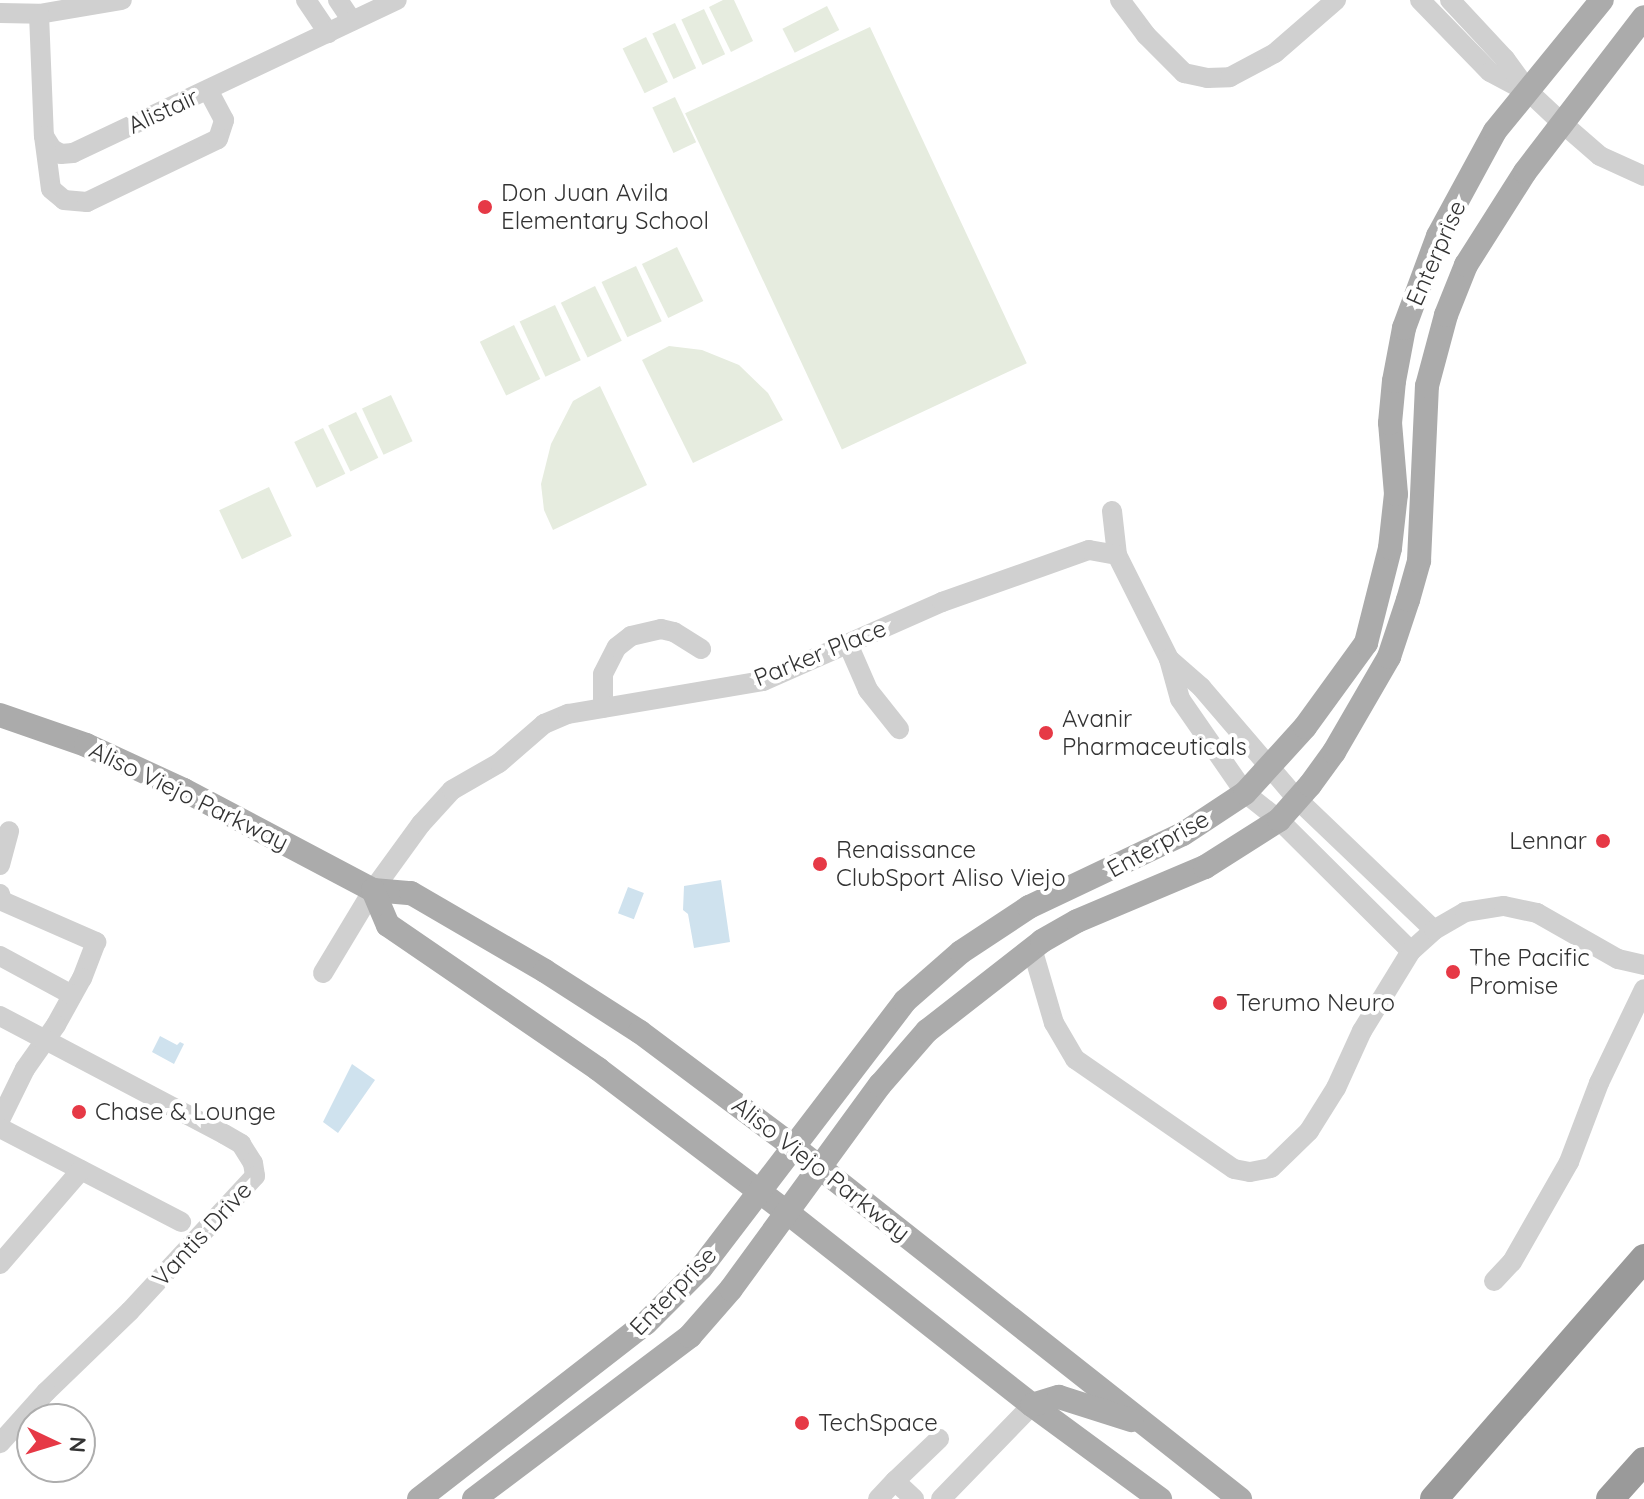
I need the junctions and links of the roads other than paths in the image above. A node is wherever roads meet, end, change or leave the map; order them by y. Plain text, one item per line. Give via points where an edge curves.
1 (122, 0) edge
2 (306, 0) edge
3 (338, 0) edge
4 (397, 0) edge
5 (1120, 0) edge
6 (1336, 0) edge
7 (1420, 0) edge
8 (1450, 0) edge
9 (1602, 0) edge
10 (0, 13) edge
11 (39, 14) junction
12 (1644, 17) edge
13 (352, 21) junction
14 (328, 33) junction
15 (208, 90) junction
16 (1530, 93) junction
17 (1562, 123) junction
18 (44, 136) junction
19 (1644, 176) edge
20 (1112, 511) dead end
21 (1117, 555) junction
22 (848, 644) junction
23 (701, 649) dead end
24 (1169, 659) junction
25 (603, 708) junction
26 (0, 715) edge
27 (899, 729) dead end
28 (1268, 767) junction
29 (1245, 793) junction
30 (1298, 800) junction
31 (1279, 820) junction
32 (9, 831) dead end
33 (0, 865) edge
34 (373, 890) junction
35 (0, 894) edge
36 (1434, 930) junction
37 (1032, 948) junction
38 (1411, 951) junction
39 (0, 956) edge
40 (1644, 965) edge
41 (323, 973) dead end
42 (1644, 989) edge
43 (72, 995) junction
44 (0, 1016) edge
45 (44, 1041) junction
46 (0, 1120) edge
47 (0, 1128) edge
48 (795, 1148) junction
49 (819, 1166) junction
50 (81, 1170) junction
51 (760, 1191) junction
52 (788, 1213) junction
53 (181, 1222) dead end
54 (1644, 1258) edge
55 (0, 1264) edge
56 (1494, 1281) dead end
57 (1032, 1405) junction
58 (1141, 1423) junction
59 (939, 1439) dead end
60 (0, 1443) edge
61 (1644, 1461) edge
62 (895, 1481) junction
63 (419, 1499) edge
64 (474, 1499) edge
65 (878, 1499) edge
66 (914, 1499) edge
67 (941, 1499) edge
68 (1160, 1499) edge
69 (1240, 1499) edge
70 (1434, 1499) edge
71 (1610, 1499) edge

1 - 11 street
2 - 14 street
3 - 13 street
4 - 13 street, Alistair
5 - 6 street via 1184,73 1207,78 1230,77 1275,53
7 - 16 street via 1490,72
8 - 16 street
9 - 16 main road, Enterprise
10 - 11 street
11 - 18 street
12 - 17 main road, Enterprise
13 - 14 street, Alistair
14 - 15 street, Alistair
15 - 18 street, Alistair via 73,153 52,149
15 - 18 street via 224,120 218,139 87,202 64,200 51,189
16 - 17 street
16 - 28 main road, Enterprise via 1495,131 1438,236 1404,328 1390,423 1396,494 1390,548 1366,643 1305,727
17 - 19 street via 1600,156
17 - 30 main road, Enterprise via 1466,265 1446,315 1427,386 1419,561 1408,600 1389,657 1334,752
20 - 21 street
21 - 22 street, Parker Place via 1089,550 942,602
21 - 24 street
22 - 25 street, Parker Place via 763,681
22 - 27 street via 868,690
23 - 25 street via 661,629 631,636 606,665 600,686
24 - 28 street via 1201,687
24 - 29 street via 1180,699
25 - 34 street, Parker Place via 544,724 499,763 452,790 405,842
26 - 34 main road, Aliso Viejo Parkway via 86,745 184,790
28 - 29 main road, Enterprise
28 - 30 street
29 - 31 street
29 - 48 main road, Enterprise via 1183,834 1029,907 961,952 905,1001
30 - 31 main road, Enterprise
30 - 36 street
31 - 37 main road, Enterprise via 1205,867 1077,921
31 - 38 street
32 - 33 street
34 - 41 street, Parker Place
34 - 48 main road, Aliso Viejo Parkway via 411,893 545,971 640,1032
34 - 51 main road via 388,925 539,1025
35 - 43 street via 2,901 96,942
36 - 38 street
36 - 40 street via 1465,912 1504,906 1537,913 1618,959
37 - 38 street via 1054,1023 1075,1059 1234,1169 1250,1172 1283,1160 1309,1131
37 - 49 main road, Enterprise via 927,1031
39 - 43 street
42 - 56 street via 1569,1162 1512,1262
43 - 45 street
44 - 45 street, Vantis Drive
45 - 46 street
45 - 60 street, Vantis Drive via 241,1144 255,1176
47 - 50 street
48 - 49 main road, Aliso Viejo Parkway
48 - 51 main road, Enterprise
49 - 52 main road, Enterprise
49 - 58 main road, Aliso Viejo Parkway
50 - 53 street
50 - 55 street
51 - 52 main road
51 - 63 main road, Enterprise via 701,1268 646,1323
52 - 57 main road
52 - 64 main road, Enterprise via 690,1336
54 - 70 highway
57 - 58 main road via 1067,1398
57 - 67 street
57 - 68 main road
58 - 69 main road, Aliso Viejo Parkway
59 - 62 street
61 - 71 highway
62 - 65 street
62 - 66 street

